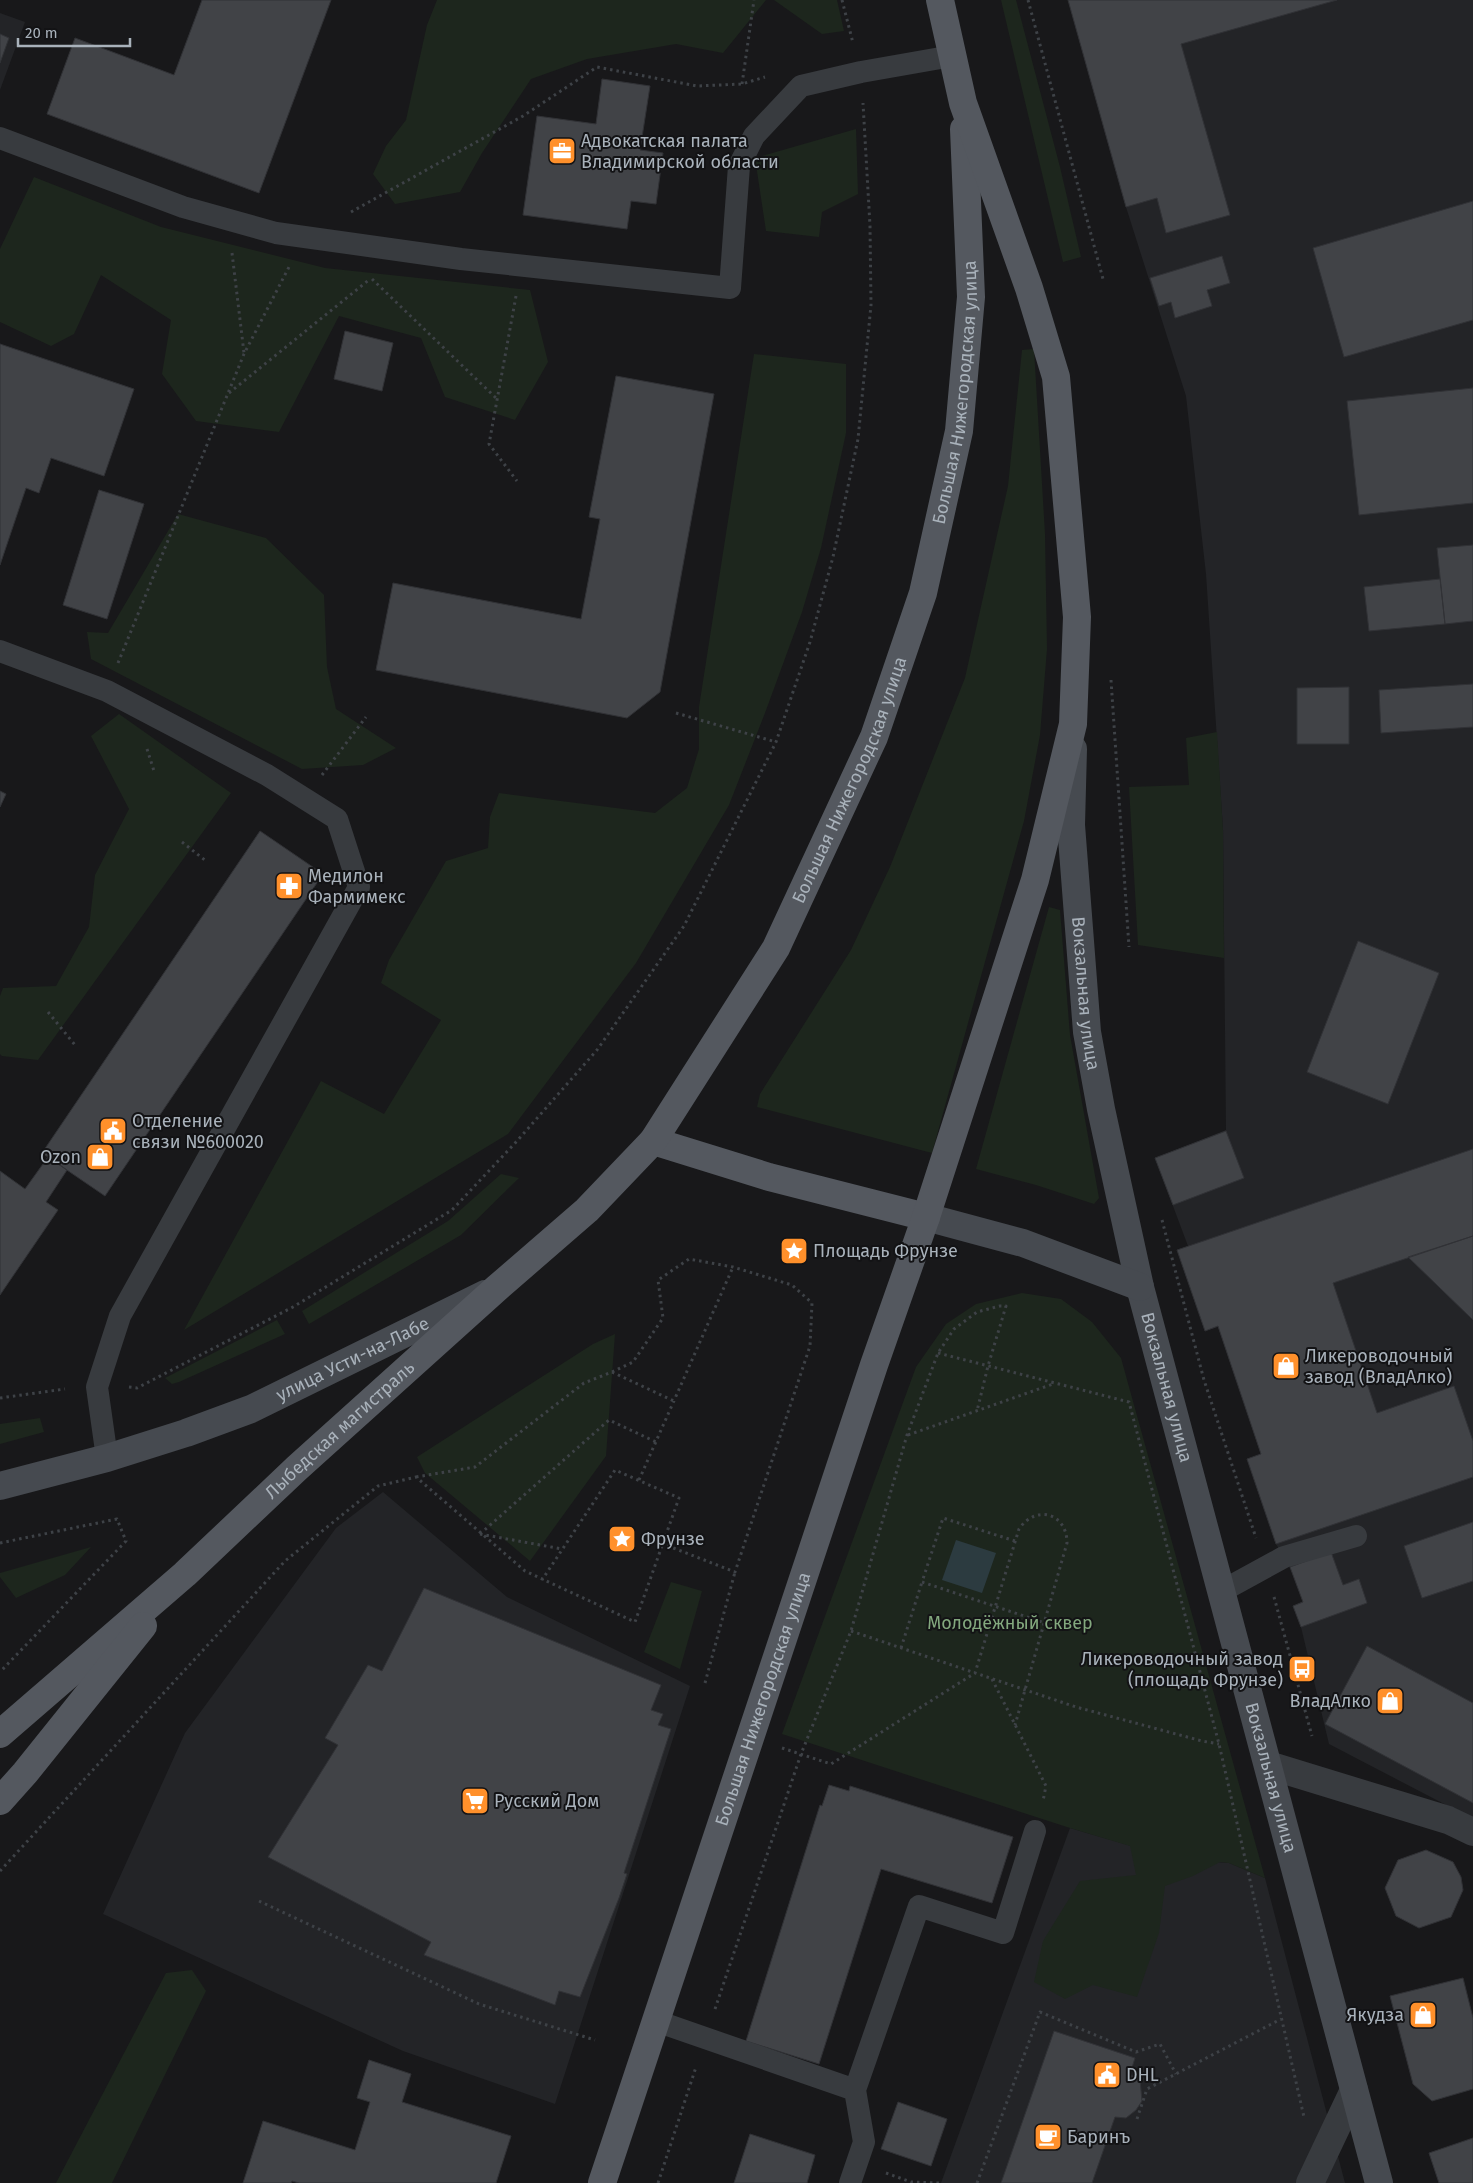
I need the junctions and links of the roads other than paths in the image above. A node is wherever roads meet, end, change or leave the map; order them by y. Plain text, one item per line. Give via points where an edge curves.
1 (940, 0) edge
2 (952, 56) junction
3 (963, 102) junction
4 (0, 138) edge
5 (0, 651) edge
6 (1073, 724) junction
7 (653, 1141) junction
8 (926, 1217) junction
9 (1140, 1287) junction
10 (497, 1288) junction
11 (107, 1458) junction
12 (0, 1486) edge
13 (1356, 1536) dead end
14 (185, 1574) junction
15 (1222, 1591) junction
16 (0, 1734) edge
17 (1268, 1764) junction
18 (0, 1801) edge
19 (1036, 1831) road end
20 (1473, 1832) edge
21 (656, 2022) junction
22 (855, 2090) junction
23 (1354, 2090) junction
24 (1313, 2177) edge
25 (602, 2183) edge
26 (850, 2183) edge
27 (1379, 2183) edge

1 - 2 main road, Большая Нижегородская улица
2 - 3 main road, Большая Нижегородская улица
2 - 4 lane via 801,86 754,136 738,166 730,288 276,233 183,207
3 - 6 main road, Большая Нижегородская улица via 1029,288 1056,377 1077,617
3 - 7 main road, Большая Нижегородская улица via 971,297 960,431 922,593 874,737 776,948
5 - 11 lane via 107,691 267,775 337,819 359,887 120,1316 98,1387
6 - 8 main road, Большая Нижегородская улица via 1035,880
6 - 9 main road, Вокзальная улица via 1071,825 1087,1032 1106,1137
7 - 8 main road via 769,1177
7 - 10 main road, улица Усти-на-Лабе via 587,1210
8 - 9 main road via 1023,1243
8 - 21 main road, Большая Нижегородская улица
9 - 15 main road, Вокзальная улица
10 - 11 main road, улица Усти-на-Лабе via 251,1409
10 - 14 main road, Лыбедская магистраль
11 - 12 main road, улица Усти-на-Лабе
13 - 15 lane via 1284,1557
14 - 16 main road, Лыбедская магистраль
14 - 18 main road, Лыбедская магистраль
15 - 17 main road, Вокзальная улица
17 - 20 street via 1448,1820
17 - 23 main road, Вокзальная улица
19 - 22 lane via 1003,1933 919,1906
21 - 22 lane
21 - 25 main road, Большая Нижегородская улица
22 - 26 lane via 864,2142
23 - 24 street
23 - 27 main road, Вокзальная улица

